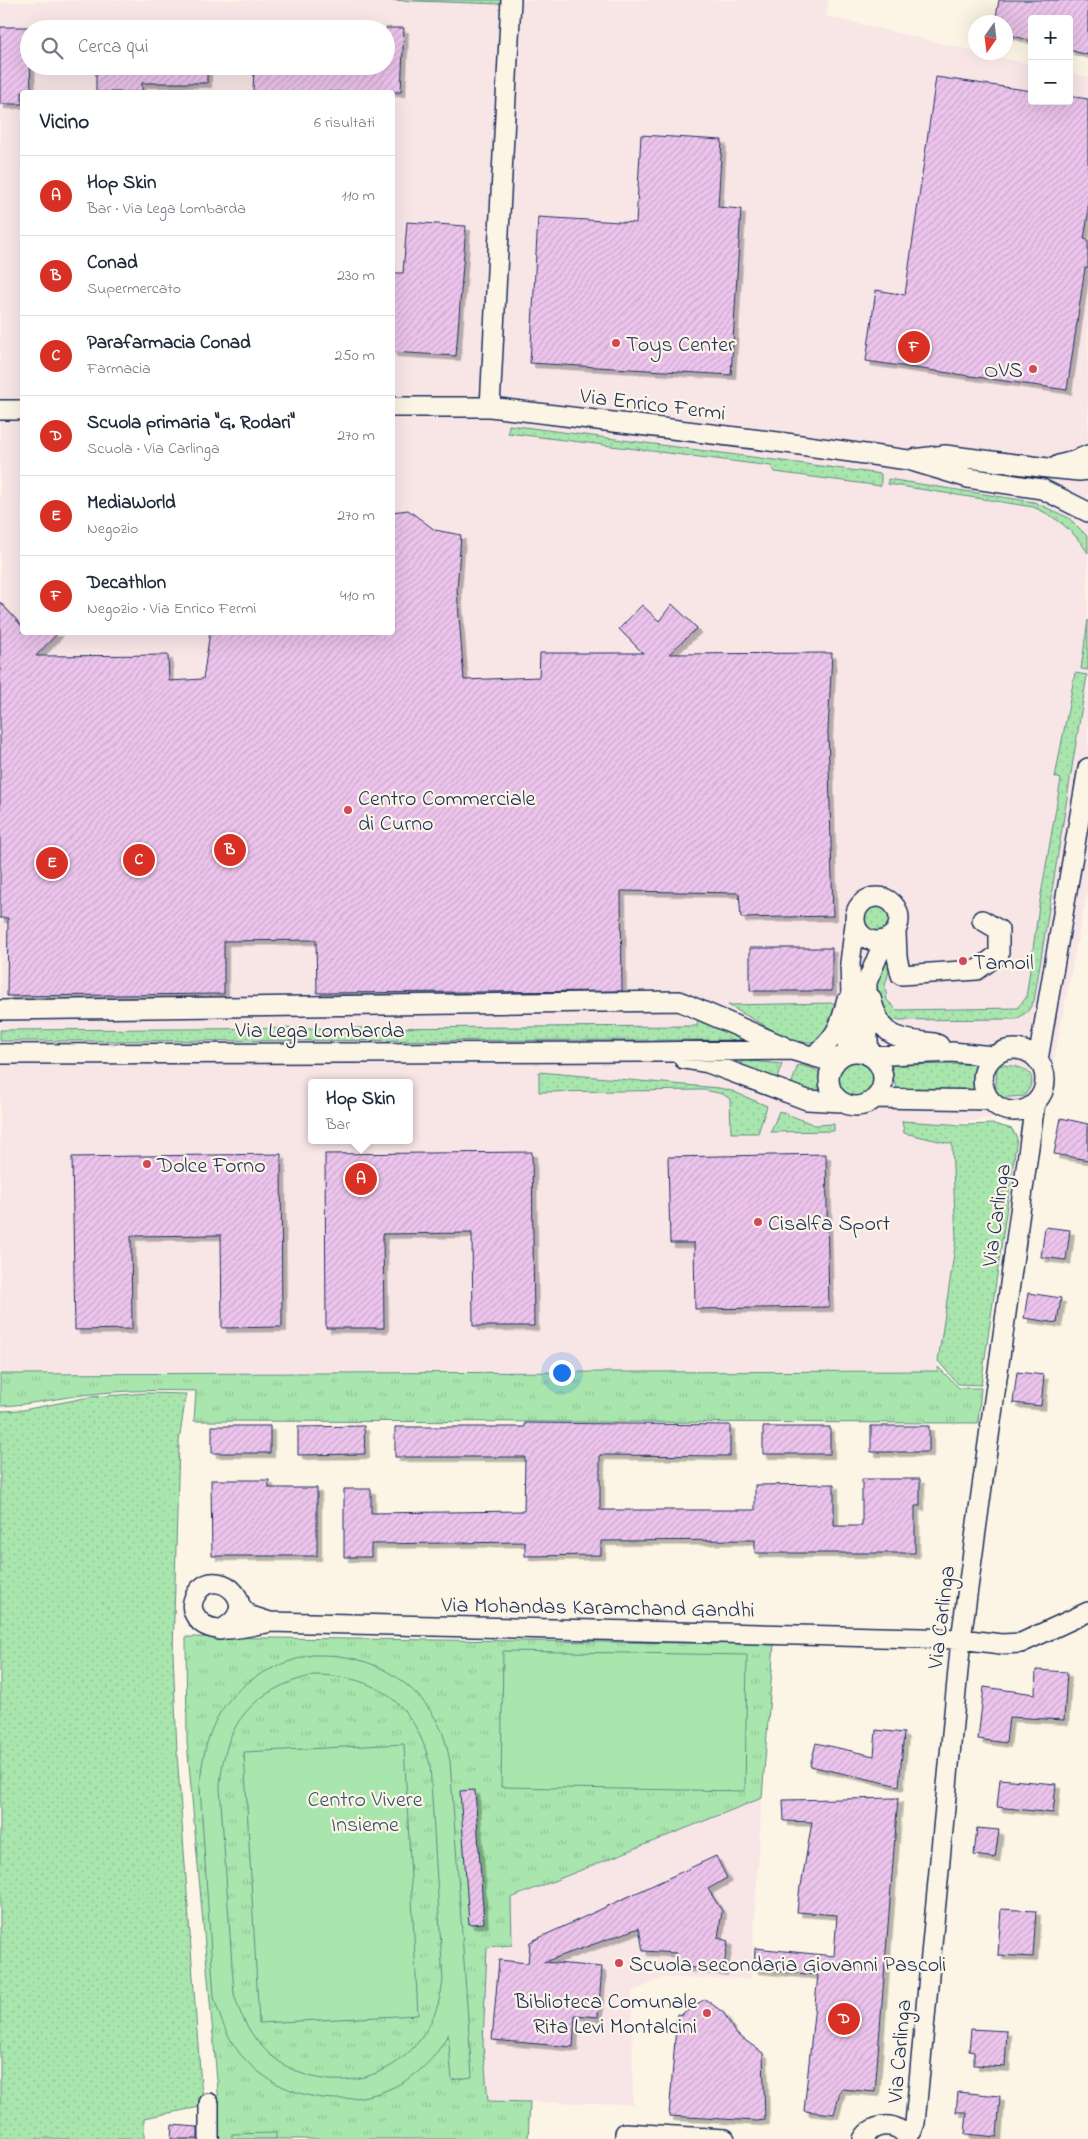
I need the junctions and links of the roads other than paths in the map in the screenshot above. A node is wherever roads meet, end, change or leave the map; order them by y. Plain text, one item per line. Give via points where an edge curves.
1 (511, 0) edge
2 (395, 407) edge
3 (490, 407) junction
4 (0, 410) edge
5 (20, 410) edge
6 (1088, 455) edge
7 (908, 460) junction
8 (1048, 468) junction
9 (1088, 470) edge
10 (1088, 512) edge
11 (1088, 768) edge
12 (982, 920) dead end
13 (856, 924) junction
14 (890, 936) junction
15 (850, 963) junction
16 (867, 982) junction
17 (0, 1010) edge
18 (791, 1050) junction
19 (641, 1052) junction
20 (952, 1052) junction
21 (0, 1054) edge
22 (813, 1056) junction
23 (869, 1056) junction
24 (993, 1056) junction
25 (840, 1059) junction
26 (1038, 1060) junction
27 (876, 1098) junction
28 (990, 1100) junction
29 (841, 1102) junction
30 (1035, 1103) junction
31 (240, 1605) junction
32 (1088, 1612) edge
33 (270, 1622) junction
34 (220, 1630) junction
35 (960, 1639) junction
36 (209, 2103) dead end
37 (907, 2137) edge
38 (210, 2139) edge
39 (625, 2139) edge
40 (725, 2139) edge
41 (863, 2139) edge

1 - 3 street
2 - 3 street, Via Enrico Fermi
3 - 7 street, Via Enrico Fermi
4 - 5 street
6 - 8 street
7 - 8 street, Via Enrico Fermi via 945,455
7 - 10 street, Via Enrico Fermi via 968,478 1042,489
8 - 9 street, Via Enrico Fermi
11 - 26 street, Via Carlinga
12 - 14 street via 999,930 999,954 978,970 901,975
13 - 14 street via 861,935 872,941
13 - 14 street via 856,913 862,903 872,897 885,898 895,905 900,918
13 - 15 street
14 - 16 street
15 - 22 street via 843,1018 828,1044
15 - 25 street via 852,1028
16 - 20 street via 883,1029 902,1039 934,1043
16 - 23 street
17 - 18 street via 679,1001
18 - 19 street, Via Lega Lombarda
18 - 22 street, Via Lega Lombarda
19 - 21 street, Via Lega Lombarda
19 - 29 street, Via Lega Lombarda via 708,1063 807,1100
20 - 23 street, Via Lega Lombarda
20 - 24 street, Via Lega Lombarda
22 - 25 street, Via Lega Lombarda
23 - 25 street, Via Lega Lombarda via 854,1052
23 - 27 street via 876,1061 883,1075 881,1091
24 - 26 street via 1011,1048 1026,1051
24 - 28 street via 983,1072 982,1082
25 - 29 street via 830,1071 830,1088
26 - 30 street, Via Carlinga via 1045,1078 1041,1096
27 - 28 street, Via Lega Lombarda
27 - 29 street, Via Lega Lombarda via 863,1106
28 - 30 street via 1007,1110 1017,1111
30 - 35 street, Via Carlinga
31 - 33 street, Via Mohandas Karamchand Gandhi via 248,1615
31 - 34 street via 232,1624
31 - 34 street, Via Mohandas Karamchand Gandhi via 229,1586 217,1582 203,1586 195,1595 192,1609 198,1622 207,1628
32 - 35 street, Via Mohandas Karamchand Gandhi via 1021,1643
33 - 34 street
33 - 35 street, Via Mohandas Karamchand Gandhi
35 - 37 street, Via Carlinga via 915,2122
36 - 38 street
37 - 41 street, Via Carlinga via 898,2129 881,2125 869,2131
39 - 40 street via 625,2133

